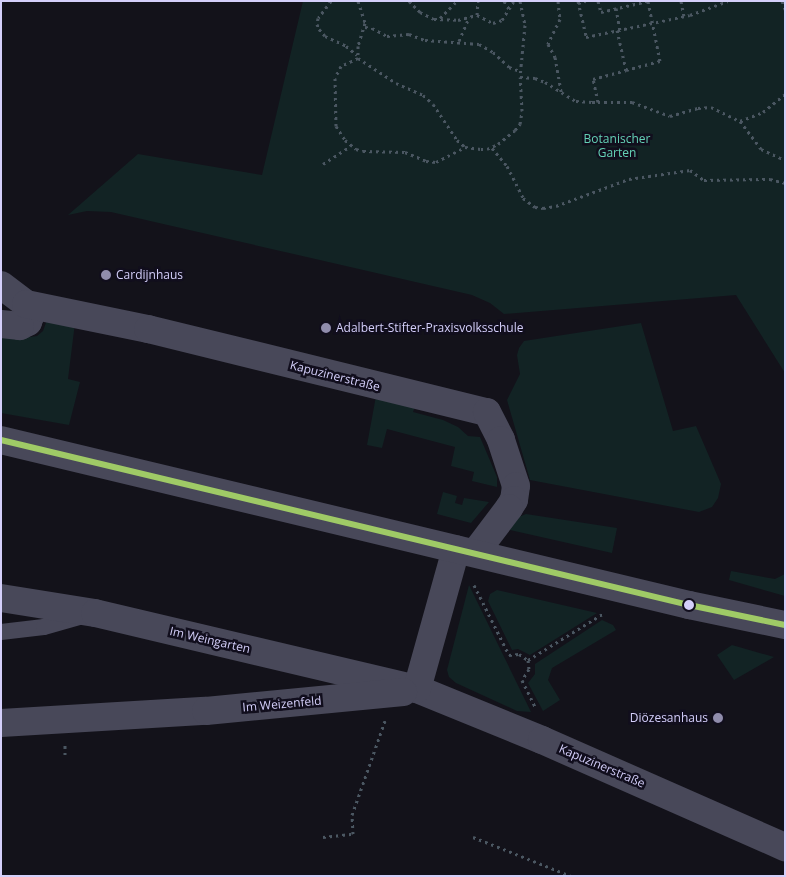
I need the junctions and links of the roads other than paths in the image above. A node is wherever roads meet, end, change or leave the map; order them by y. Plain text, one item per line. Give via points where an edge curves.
1 (1, 285) edge
2 (26, 304) junction
3 (1, 324) edge
4 (1, 440) edge
5 (467, 560) junction
6 (1, 598) edge
7 (95, 613) junction
8 (785, 625) edge
9 (1, 632) edge
10 (405, 692) junction
11 (1, 723) edge
12 (785, 847) edge

1 - 2 street
2 - 3 street via 30,309 28,322 20,326
2 - 5 street, Kapuzinerstraße via 148,330 487,412 501,440 516,486 509,508
4 - 5 street
5 - 8 street
5 - 10 street
6 - 7 street, Im Weingarten
7 - 9 lane via 44,627
7 - 10 street, Im Weingarten
10 - 11 street, Im Weizenfeld via 206,711
10 - 12 street, Kapuzinerstraße via 512,728

